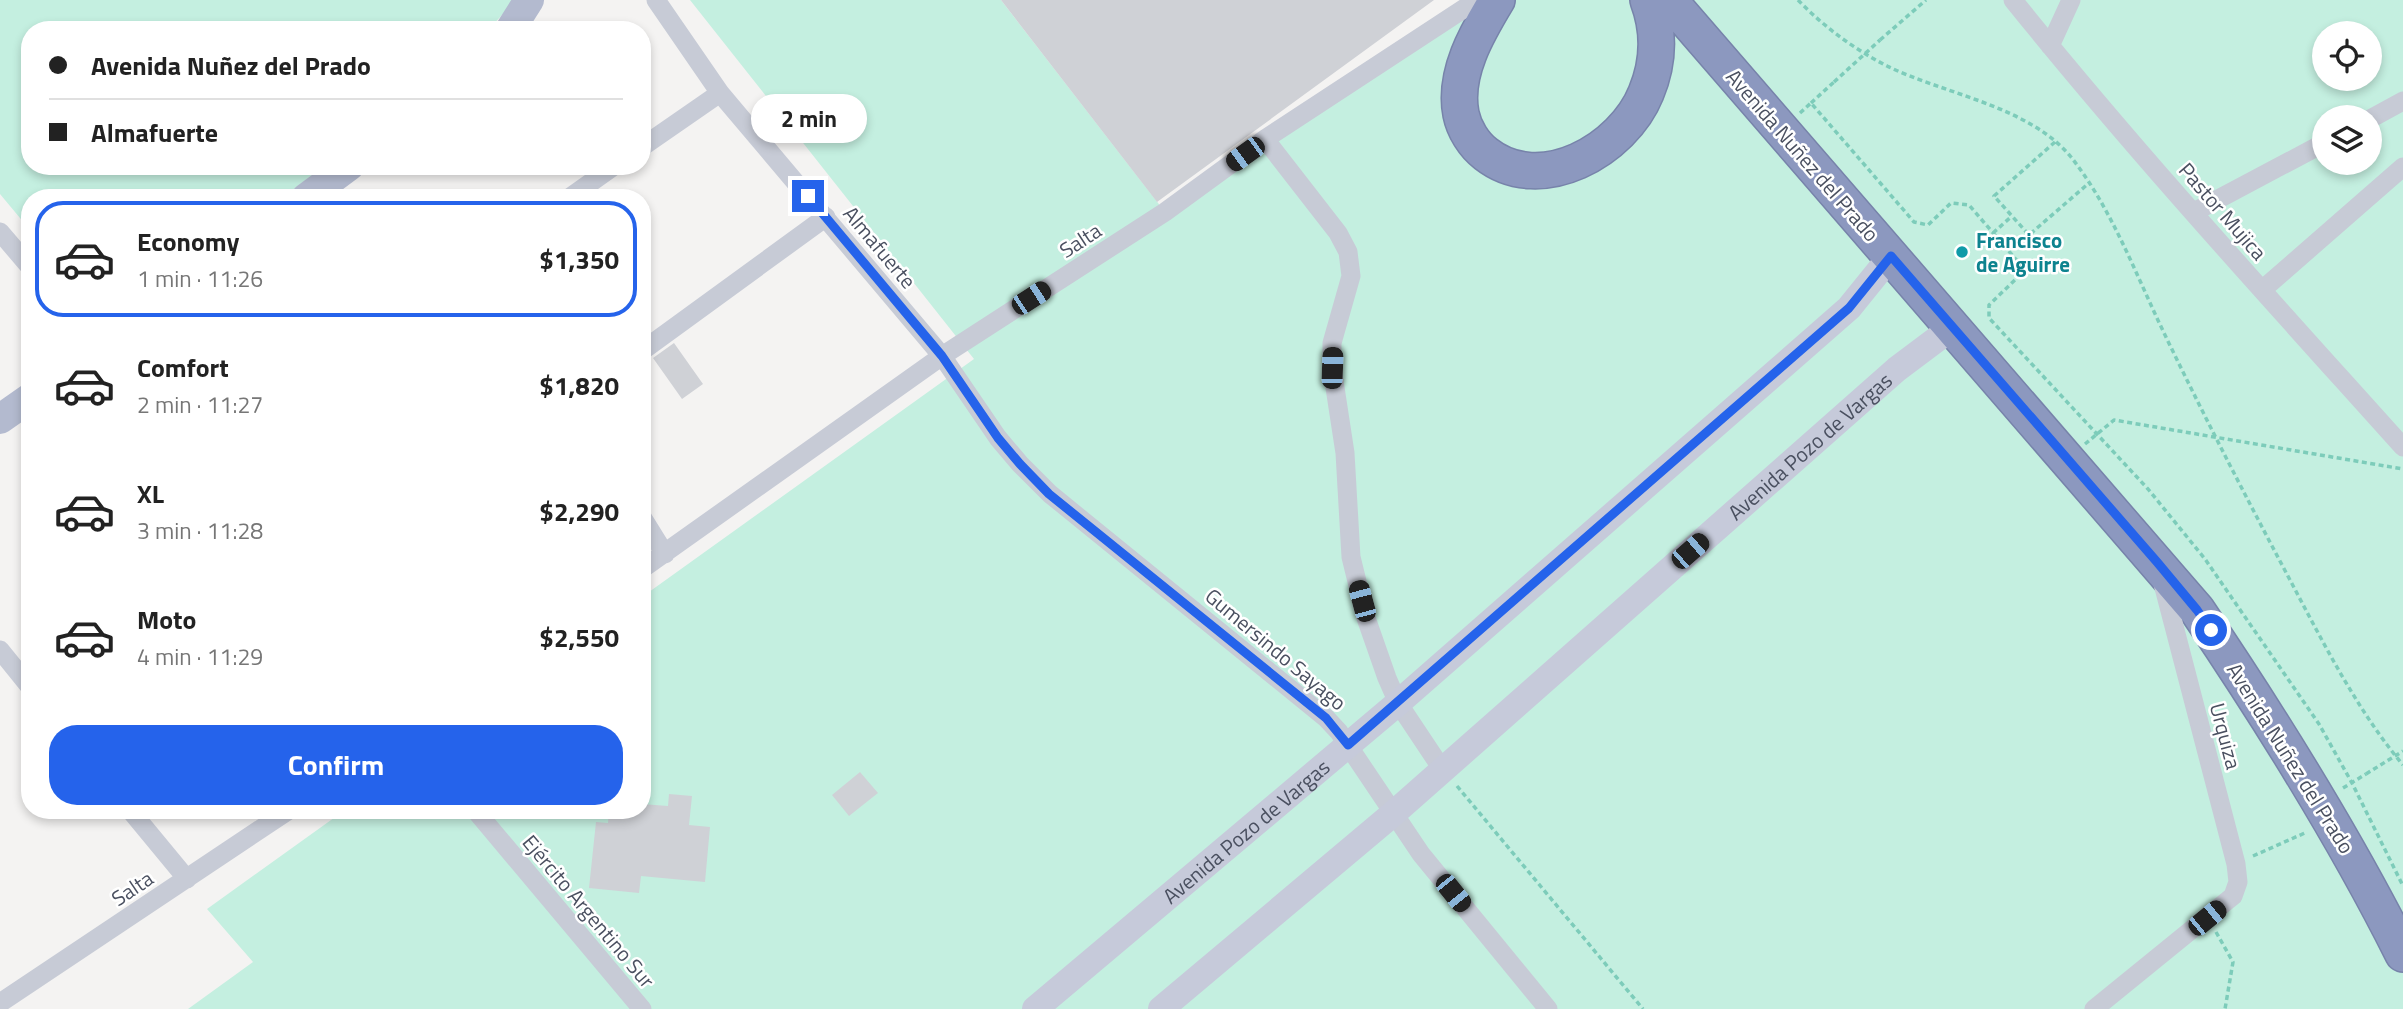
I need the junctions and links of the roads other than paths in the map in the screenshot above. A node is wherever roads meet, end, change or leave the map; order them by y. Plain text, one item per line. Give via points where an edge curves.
1 (528, 0) edge
2 (656, 0) edge
3 (1477, 0) edge
4 (1497, 0) edge
5 (1648, 0) edge
6 (1669, 0) edge
7 (2013, 0) edge
8 (2071, 0) edge
9 (515, 21) edge
10 (2050, 46) junction
11 (720, 93) junction
12 (2403, 101) edge
13 (2382, 113) edge
14 (1265, 139) junction
15 (651, 141) edge
16 (2312, 150) edge
17 (2403, 167) edge
18 (337, 175) edge
19 (601, 175) edge
20 (318, 189) edge
21 (582, 189) edge
22 (2194, 212) junction
23 (825, 217) junction
24 (0, 232) edge
25 (21, 256) edge
26 (1891, 256) junction
27 (2262, 290) junction
28 (1953, 327) junction
29 (651, 344) edge
30 (942, 356) junction
31 (21, 404) edge
32 (0, 419) edge
33 (2403, 447) edge
34 (651, 531) edge
35 (665, 554) junction
36 (2157, 562) junction
37 (651, 563) edge
38 (0, 650) edge
39 (21, 676) edge
40 (1398, 703) junction
41 (1348, 745) junction
42 (1442, 769) junction
43 (1394, 813) junction
44 (137, 819) edge
45 (276, 819) edge
46 (483, 819) edge
47 (187, 879) junction
48 (2403, 954) edge
49 (0, 1003) edge
50 (642, 1009) edge
51 (1035, 1009) edge
52 (1161, 1009) edge
53 (1548, 1009) edge
54 (2094, 1009) edge

1 - 9 main road
2 - 11 street, Almafuerte
3 - 14 street, Salta
4 - 5 highway via 1464,69 1461,115 1471,137 1500,164 1545,170 1604,146 1639,111 1657,54
6 - 26 highway, Avenida Nuñez del Prado
7 - 10 street, Pastor Mujica
8 - 10 street
10 - 22 street, Pastor Mujica
11 - 15 street
11 - 23 street, Almafuerte
12 - 13 street
14 - 30 street, Salta via 1165,212
14 - 40 street via 1348,252 1351,275 1332,343 1332,368 1344,441 1348,533 1366,618
16 - 22 street
17 - 27 street
18 - 20 main road
19 - 21 street
22 - 27 street, Pastor Mujica
23 - 29 street
23 - 30 street, Almafuerte
24 - 25 street
26 - 28 highway, Avenida Nuñez del Prado
26 - 40 main road, Avenida Pozo de Vargas via 1849,308
27 - 33 street, Pastor Mujica
28 - 36 highway, Avenida Nuñez del Prado
28 - 42 main road, Avenida Pozo de Vargas via 1897,369
30 - 35 street, Salta
30 - 41 street, Gumersindo Sayago via 998,438 1049,494 1326,718
31 - 32 main road
34 - 35 street
35 - 37 street, Salta
36 - 48 highway, Avenida Nuñez del Prado via 2244,678 2368,884
36 - 54 street, Urquiza via 2237,873 2233,896
38 - 39 street
40 - 41 main road, Avenida Pozo de Vargas
40 - 42 street
41 - 43 street, Gumersindo Sayago
41 - 51 main road, Avenida Pozo de Vargas
42 - 43 main road, Avenida Pozo de Vargas
43 - 52 main road, Avenida Pozo de Vargas
43 - 53 street, Gumersindo Sayago via 1422,855
44 - 47 street
45 - 47 street, Salta
46 - 50 street, Ejército Argentino Sur
47 - 49 street, Salta

